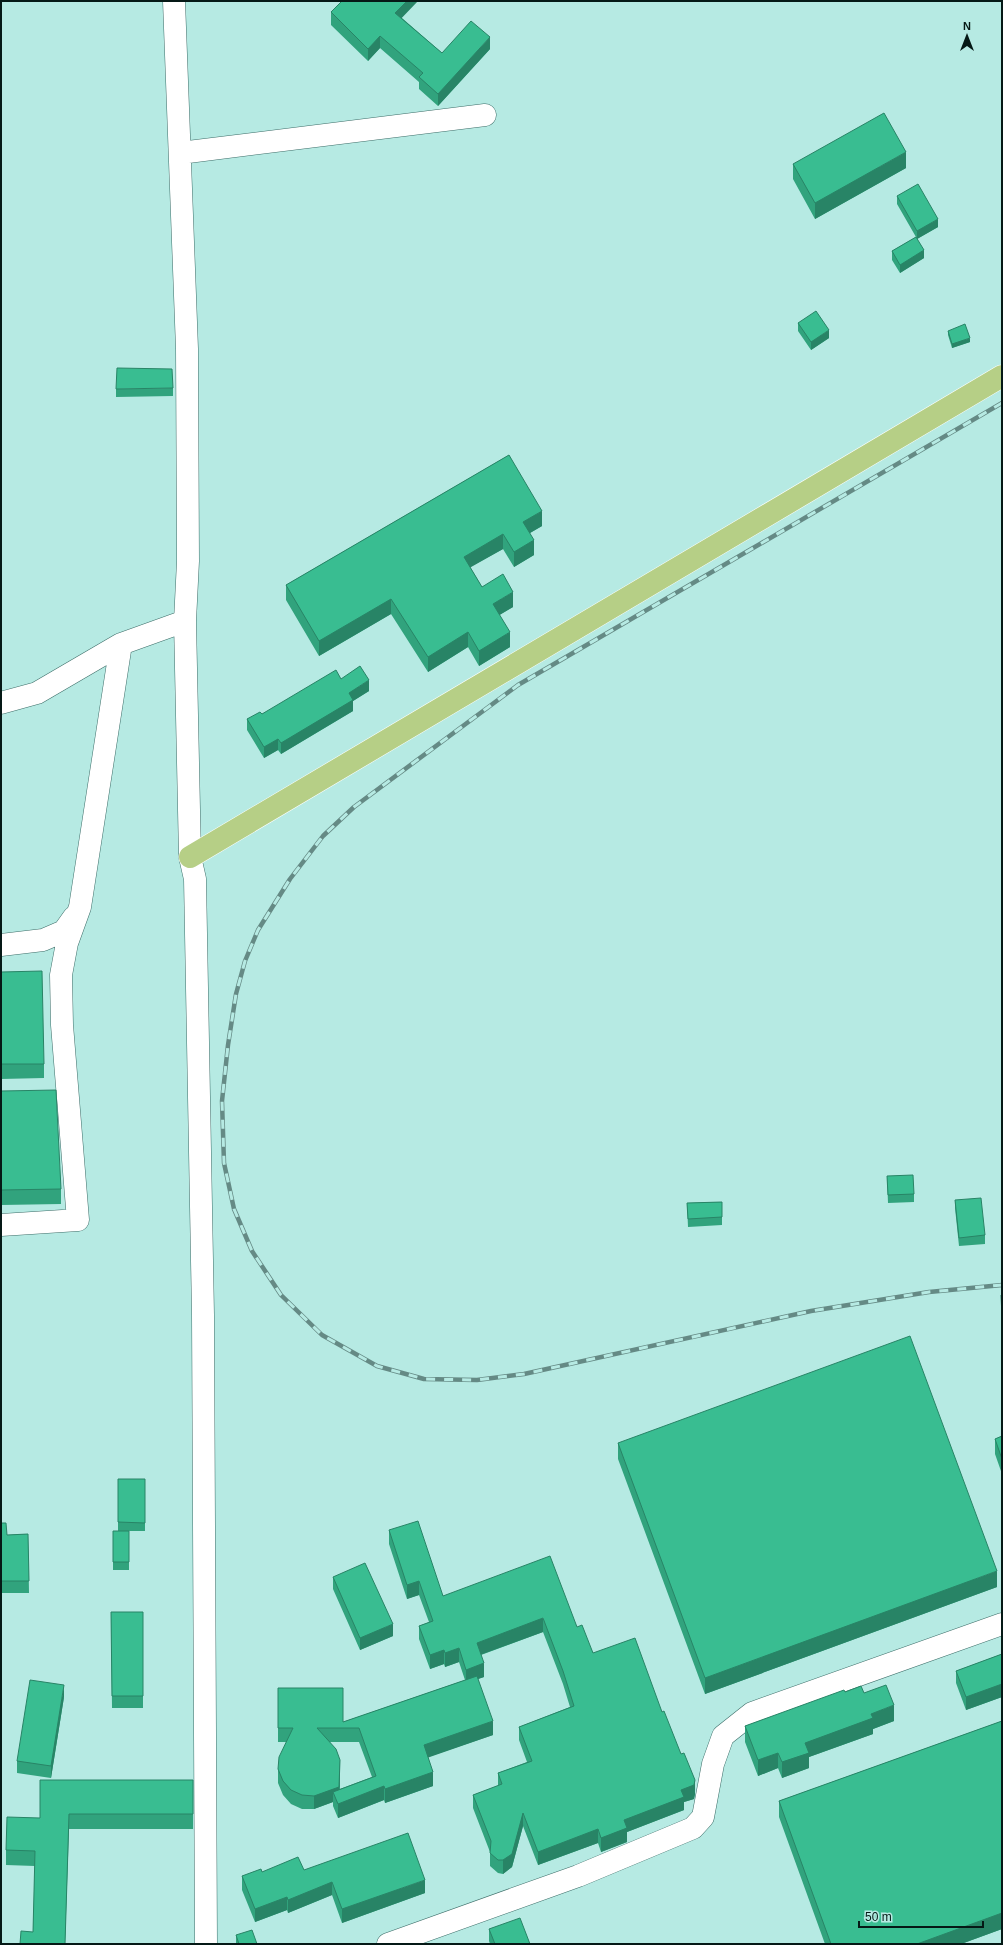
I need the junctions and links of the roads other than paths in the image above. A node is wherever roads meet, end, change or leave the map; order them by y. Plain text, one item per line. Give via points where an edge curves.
1 (174, 1) edge
2 (485, 115) dead end
3 (180, 153) junction
4 (1002, 376) edge
5 (185, 621) junction
6 (121, 644) junction
7 (1, 703) edge
8 (190, 857) junction
9 (80, 907) junction
10 (1, 945) edge
11 (1, 1225) edge
12 (1002, 1624) edge
13 (206, 1944) edge
14 (388, 1944) edge

1 - 3 street
2 - 3 street
3 - 5 street via 187,348 188,561
4 - 8 main road
5 - 6 street
5 - 8 street
6 - 7 street via 37,693
6 - 9 street
8 - 13 street via 195,879 203,1307
9 - 10 street via 64,931 43,940
9 - 11 street via 66,942 61,975 62,1025 78,1220
12 - 14 street via 752,1713 723,1736 713,1764 703,1817 693,1828 578,1876

